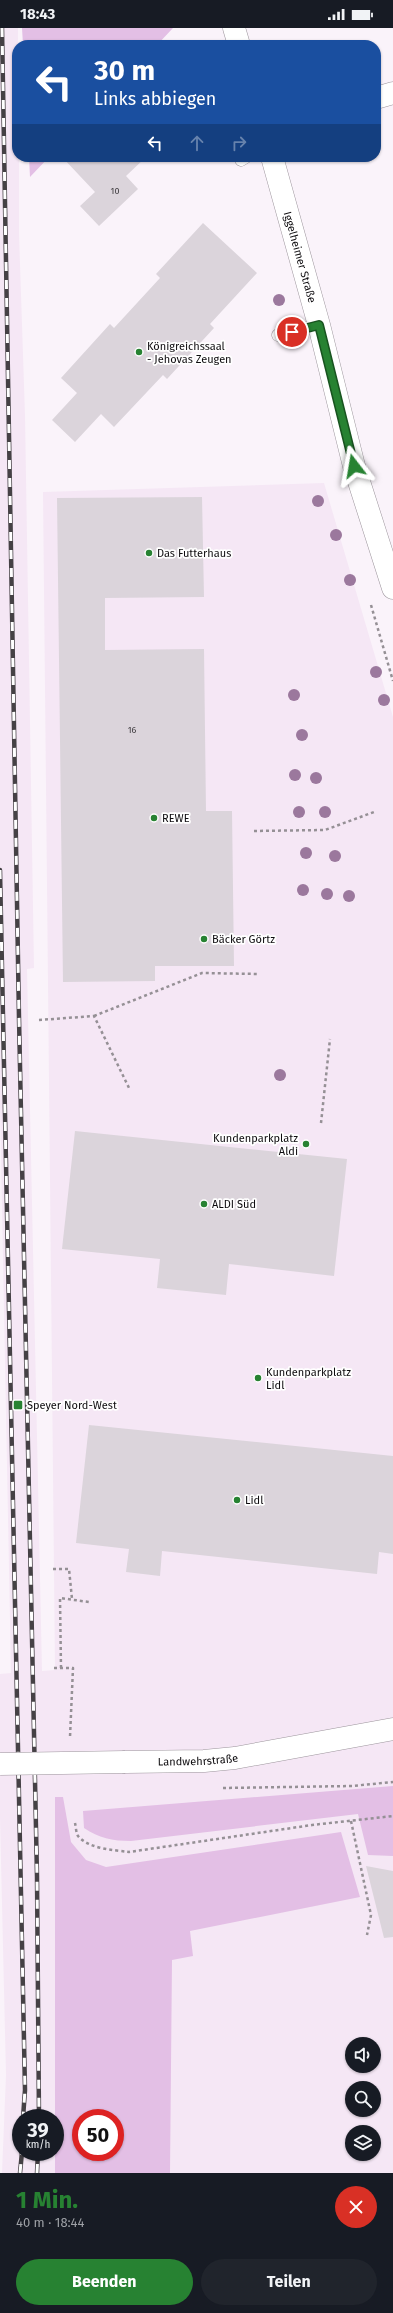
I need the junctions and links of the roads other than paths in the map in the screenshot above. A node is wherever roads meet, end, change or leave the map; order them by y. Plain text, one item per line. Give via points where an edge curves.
1 (234, 28) edge
2 (238, 40) edge
3 (393, 93) edge
4 (381, 97) edge
5 (273, 162) edge
6 (319, 325) junction
7 (278, 335) dead end
8 (393, 588) edge
9 (393, 1729) edge
10 (0, 1764) edge

1 - 2 main road
3 - 4 main road
5 - 6 main road, Iggelheimer Straße
6 - 7 lane
6 - 8 main road, Iggelheimer Straße via 354,466
9 - 10 main road, Landwehrstraße, bridge via 204,1762

